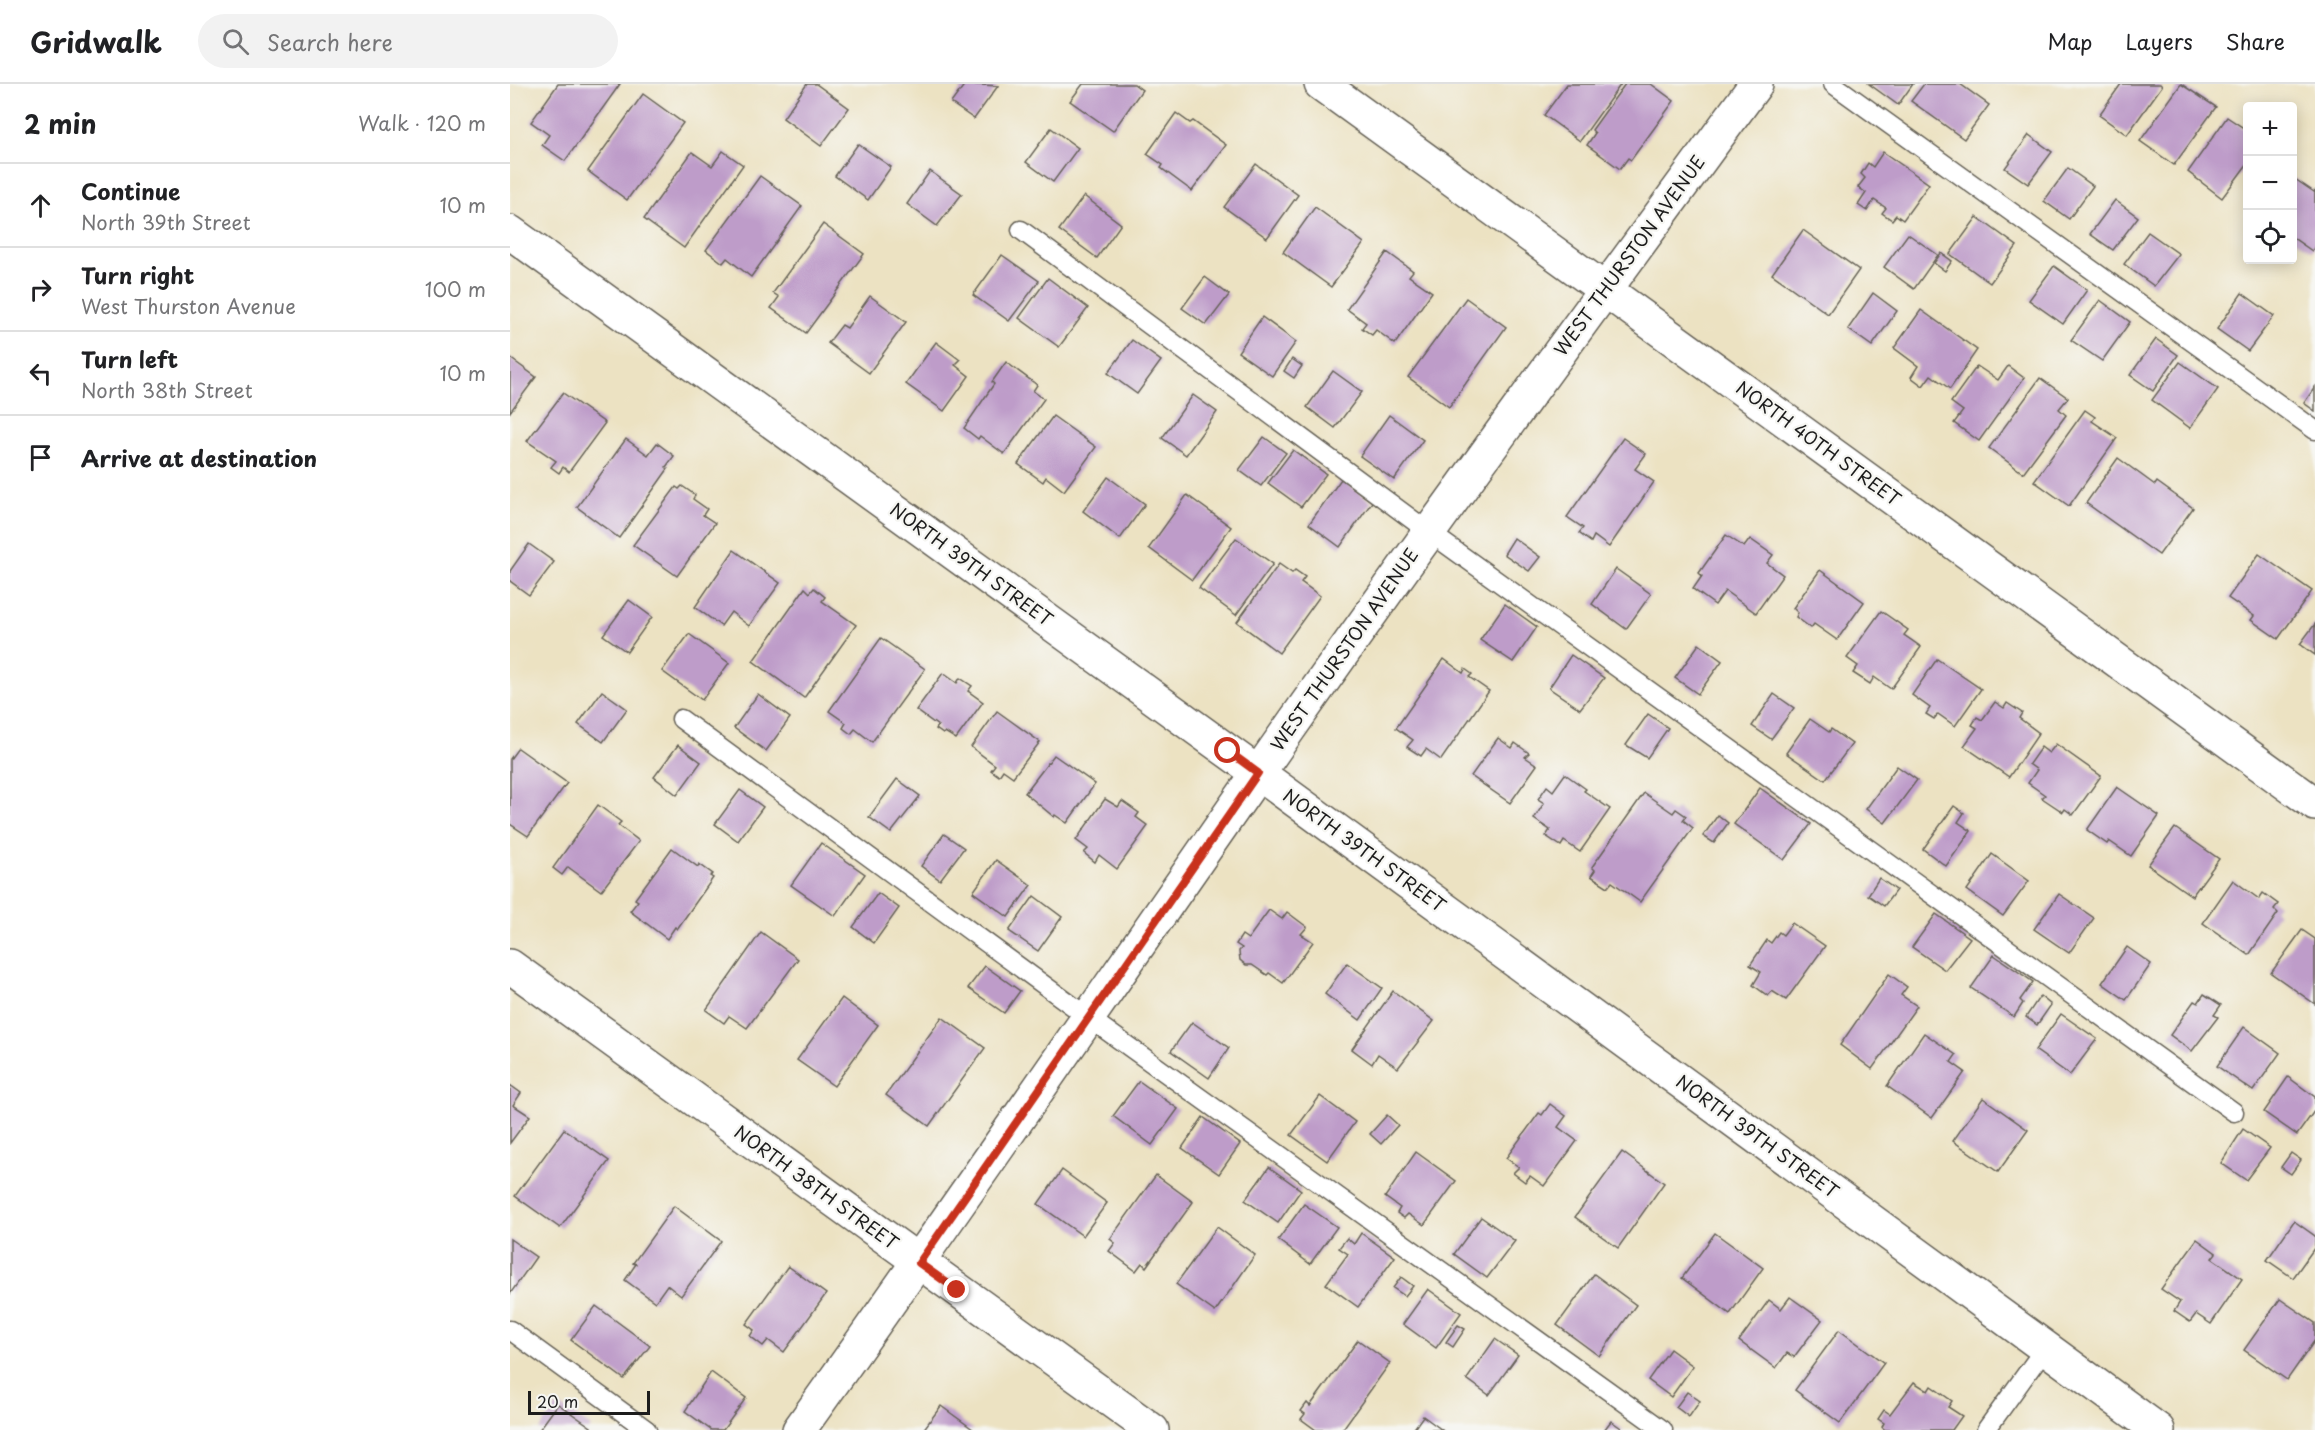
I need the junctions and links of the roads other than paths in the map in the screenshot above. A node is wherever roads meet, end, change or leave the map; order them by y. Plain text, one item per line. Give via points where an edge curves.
1 (1321, 84) edge
2 (1756, 84) edge
3 (1833, 84) edge
4 (1021, 230) dead end
5 (510, 232) edge
6 (1605, 291) junction
7 (2315, 430) edge
8 (1429, 532) junction
9 (681, 719) dead end
10 (1258, 773) junction
11 (2315, 804) edge
12 (510, 966) edge
13 (1089, 1018) junction
14 (2234, 1112) dead end
15 (919, 1263) junction
16 (510, 1330) edge
17 (2045, 1348) junction
18 (647, 1430) edge
19 (800, 1430) edge
20 (1152, 1430) edge
21 (1663, 1430) edge
22 (1986, 1430) edge
23 (2158, 1430) edge

1 - 6 street, NORTH 40TH STREET
2 - 6 street, WEST THURSTON AVENUE
3 - 7 lane
4 - 8 lane
5 - 10 street, NORTH 39TH STREET
6 - 8 street, WEST THURSTON AVENUE
6 - 11 street, NORTH 40TH STREET
8 - 10 street, WEST THURSTON AVENUE
8 - 14 lane
9 - 13 lane
10 - 13 street, WEST THURSTON AVENUE
10 - 17 street, NORTH 39TH STREET
12 - 15 street, NORTH 38TH STREET
13 - 15 street, WEST THURSTON AVENUE
13 - 21 lane
15 - 19 street, WEST THURSTON AVENUE
15 - 20 street, NORTH 38TH STREET
16 - 18 lane
17 - 22 lane
17 - 23 street, NORTH 39TH STREET

